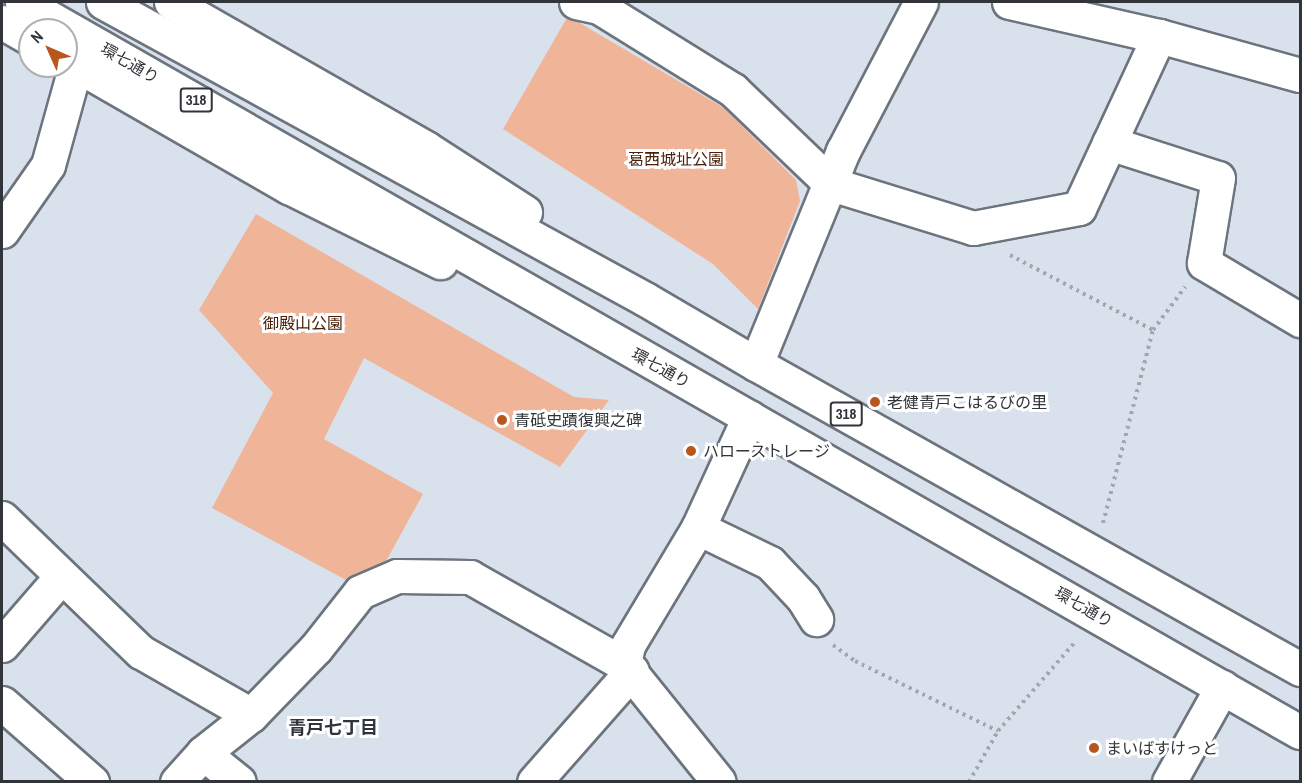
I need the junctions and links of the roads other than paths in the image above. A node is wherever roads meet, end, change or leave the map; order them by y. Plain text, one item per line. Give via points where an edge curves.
1 (22, 2) edge
2 (103, 2) edge
3 (171, 2) edge
4 (576, 2) edge
5 (921, 2) edge
6 (1009, 2) edge
7 (2, 22) edge
8 (18, 31) edge
9 (1159, 36) junction
10 (78, 65) edge
11 (1300, 75) edge
12 (67, 78) edge
13 (1109, 143) junction
14 (831, 184) junction
15 (2, 231) edge
16 (645, 298) junction
17 (1300, 320) edge
18 (632, 352) junction
19 (756, 364) junction
20 (749, 417) junction
21 (2, 518) edge
22 (698, 528) junction
23 (60, 578) junction
24 (816, 620) road end
25 (2, 645) edge
26 (628, 668) junction
27 (1300, 669) edge
28 (1222, 687) junction
29 (2, 703) edge
30 (252, 715) junction
31 (1300, 732) edge
32 (203, 753) junction
33 (92, 782) edge
34 (177, 782) edge
35 (239, 782) edge
36 (534, 782) edge
37 (718, 782) edge
38 (1169, 782) edge

1 - 18 main road, 環七通り / 318
2 - 16 main road, 318
3 - 16 main road via 426,148
4 - 14 main road via 599,8 733,90
5 - 14 main road via 843,151
6 - 9 main road
7 - 8 main road
9 - 11 main road
9 - 13 main road
10 - 18 main road via 289,187
12 - 15 main road via 48,165
13 - 14 main road via 1079,208 973,228
13 - 17 main road via 1218,178 1204,263
14 - 19 main road
16 - 19 main road, 318
18 - 20 main road, 環七通り / 318
19 - 27 main road, 318
20 - 22 main road
20 - 28 main road, 環七通り / 318
21 - 23 main road
22 - 24 main road via 770,563 803,598
22 - 26 main road via 628,645
23 - 25 main road
23 - 30 main road via 141,652
26 - 30 main road via 471,577 397,576 360,592 316,648
26 - 36 main road
26 - 37 main road
28 - 31 main road, 環七通り / 318
28 - 38 main road
29 - 33 main road
30 - 32 main road
32 - 34 main road
32 - 35 main road

